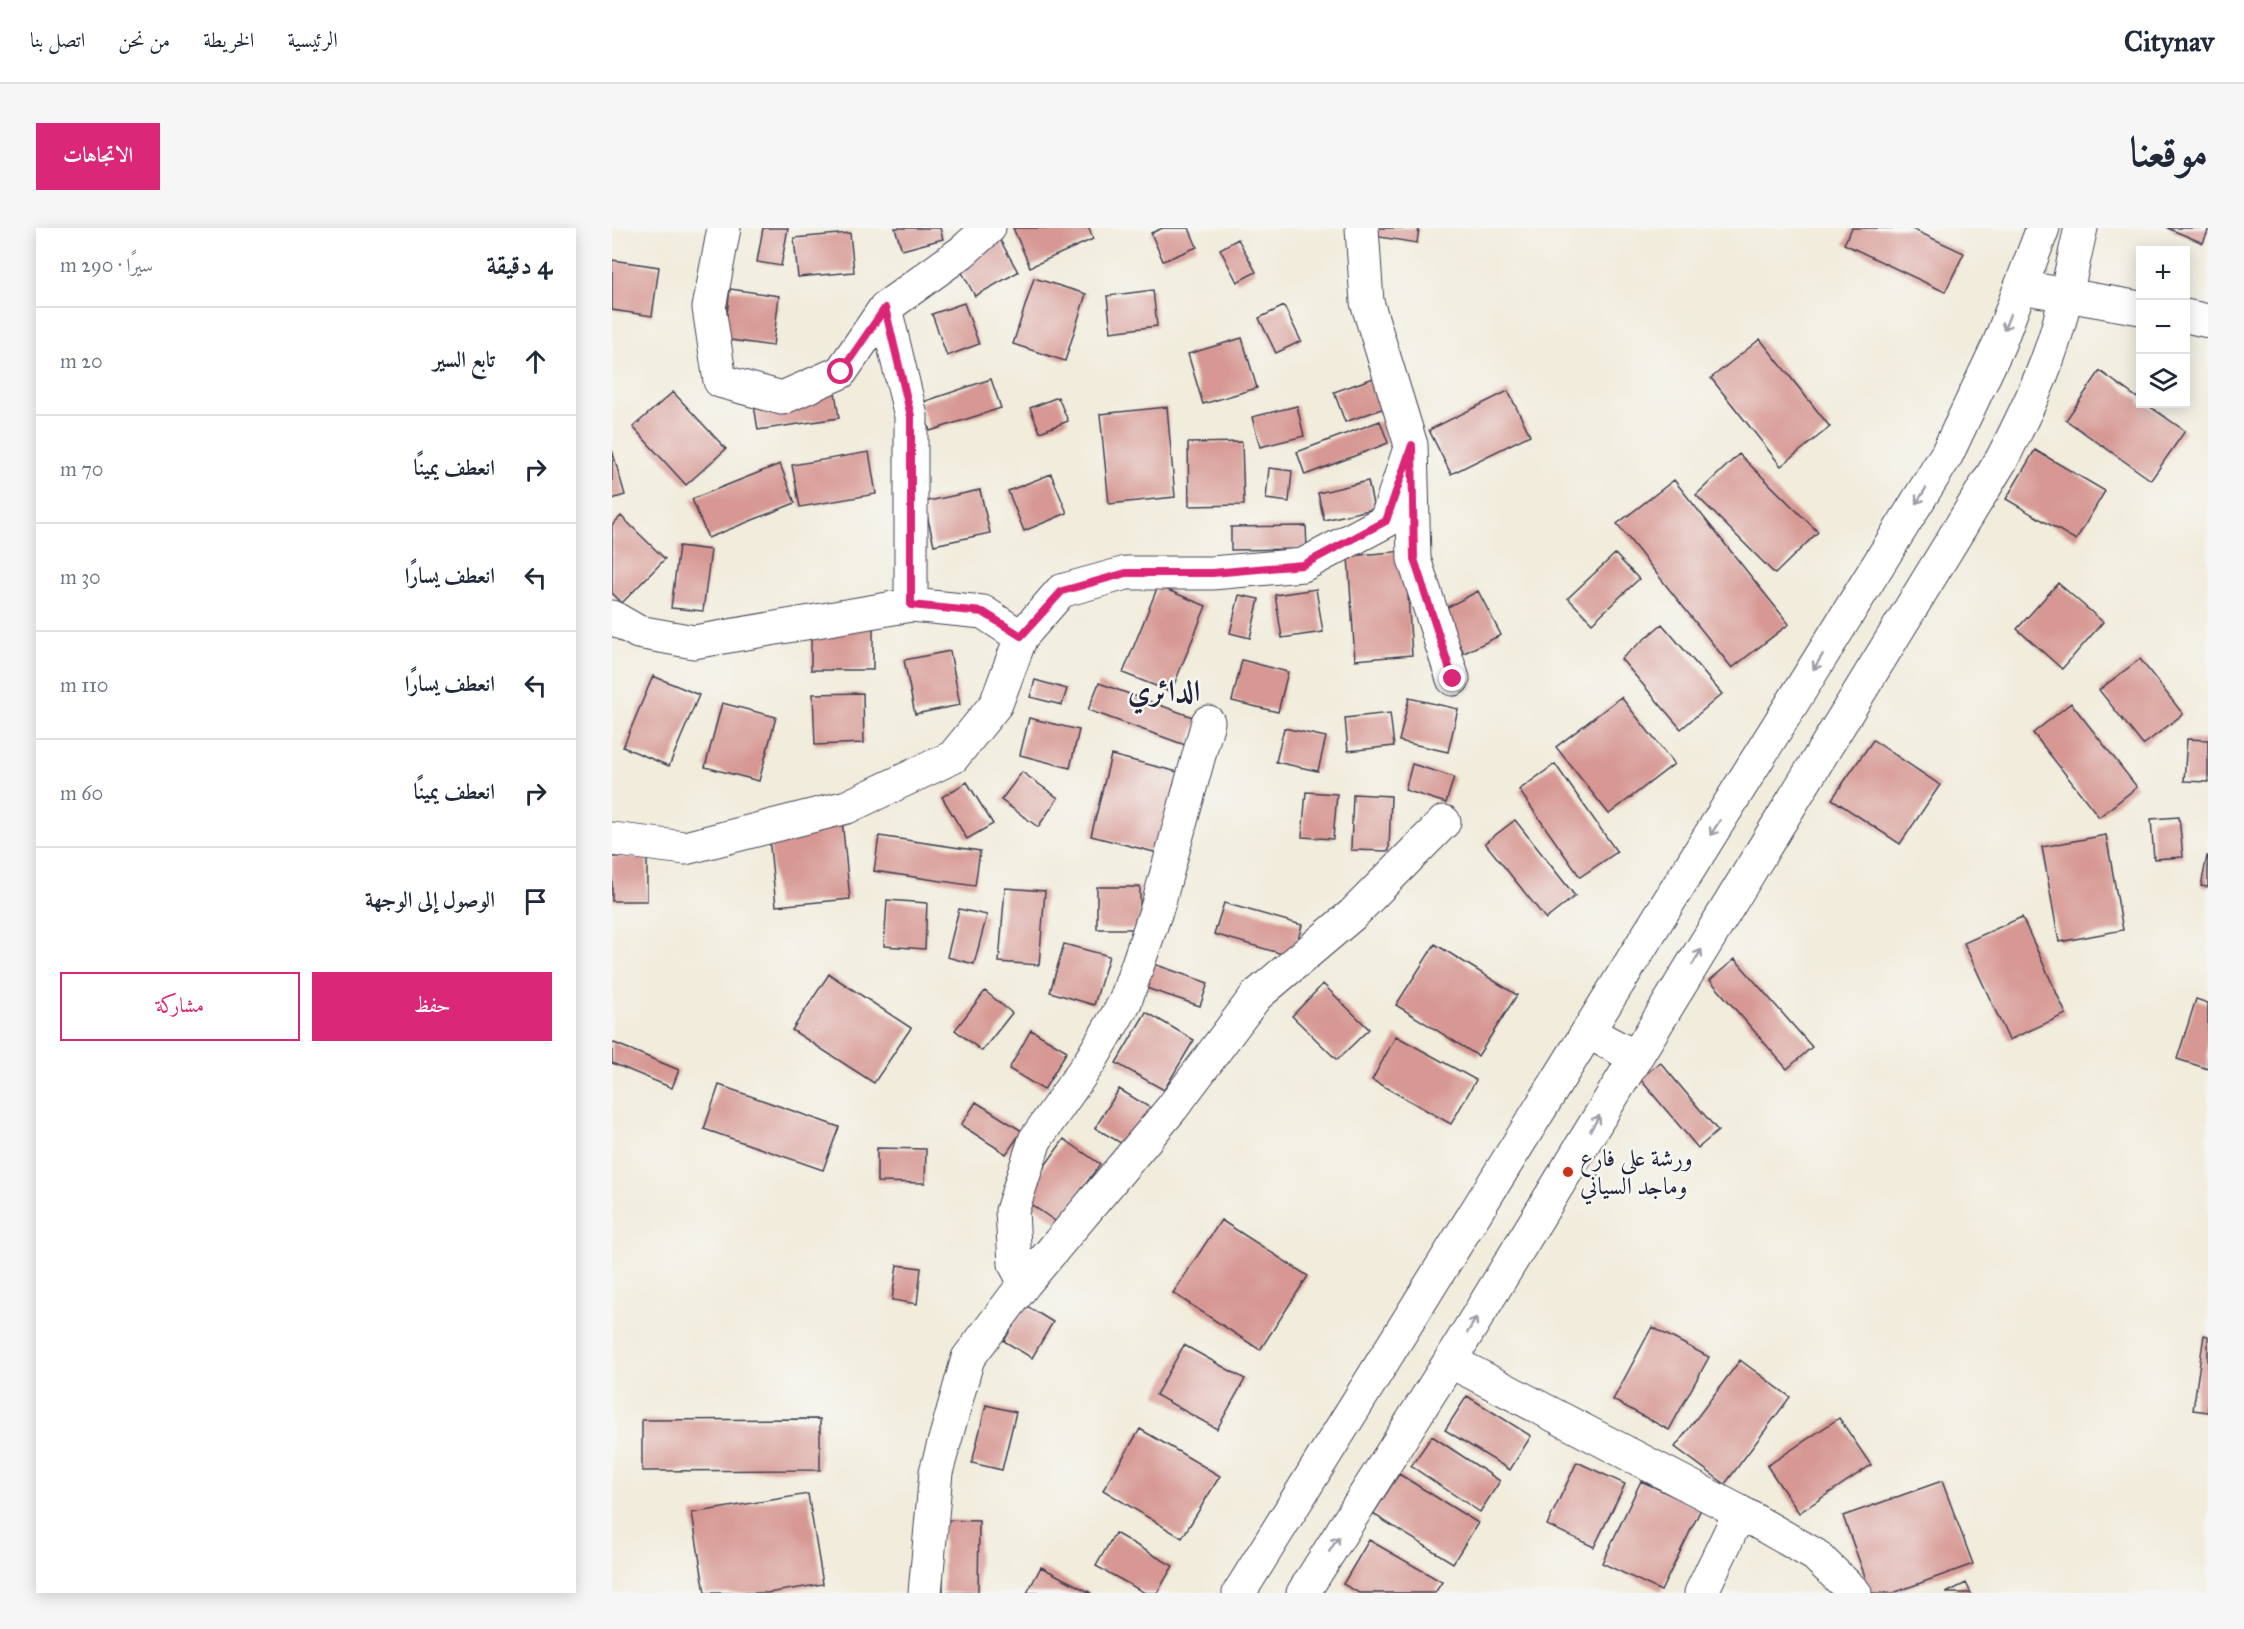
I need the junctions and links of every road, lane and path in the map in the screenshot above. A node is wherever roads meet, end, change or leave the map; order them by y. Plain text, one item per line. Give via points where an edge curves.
1 (724, 228) edge
2 (988, 228) edge
3 (1362, 228) edge
4 (2043, 228) edge
5 (2081, 228) edge
6 (2021, 287) junction
7 (2066, 295) junction
8 (2136, 307) edge
9 (885, 308) junction
10 (2190, 317) edge
11 (2208, 321) edge
12 (1412, 445) junction
13 (911, 605) junction
14 (612, 617) edge
15 (1021, 636) junction
16 (1453, 679) dead end
17 (1208, 722) dead end
18 (1444, 822) dead end
19 (612, 839) edge
20 (1588, 1032) junction
21 (1635, 1058) junction
22 (1025, 1283) junction
23 (1450, 1361) junction
24 (1740, 1512) junction
25 (924, 1593) edge
26 (1239, 1593) edge
27 (1303, 1593) edge
28 (1701, 1593) edge
29 (1856, 1593) edge

1 - 9 street via 709,308 720,381 782,398 841,372
2 - 9 street via 962,252
3 - 12 street via 1367,302
4 - 6 street
5 - 7 street
6 - 7 street
6 -> 20 street via 1947,454
7 - 8 street
21 -> 7 street via 2002,459 2044,370
9 - 13 street via 911,416
10 - 11 street
12 - 15 street via 1386,521 1303,565 1212,573 1126,573 1062,591
12 - 16 street via 1414,559
13 - 14 street via 694,642 638,632
13 - 15 street via 983,612
15 - 19 street via 996,704 953,757 847,807 685,848
17 - 22 street via 1158,905 1125,1002 1031,1150 1012,1211 1015,1264
18 - 22 street via 1352,915 1256,996 1172,1108
20 - 21 street
20 - 26 street
23 -> 21 street
22 - 25 street via 968,1358 936,1472
23 - 24 street
27 -> 23 street
24 - 28 street
24 - 29 street via 1815,1556

